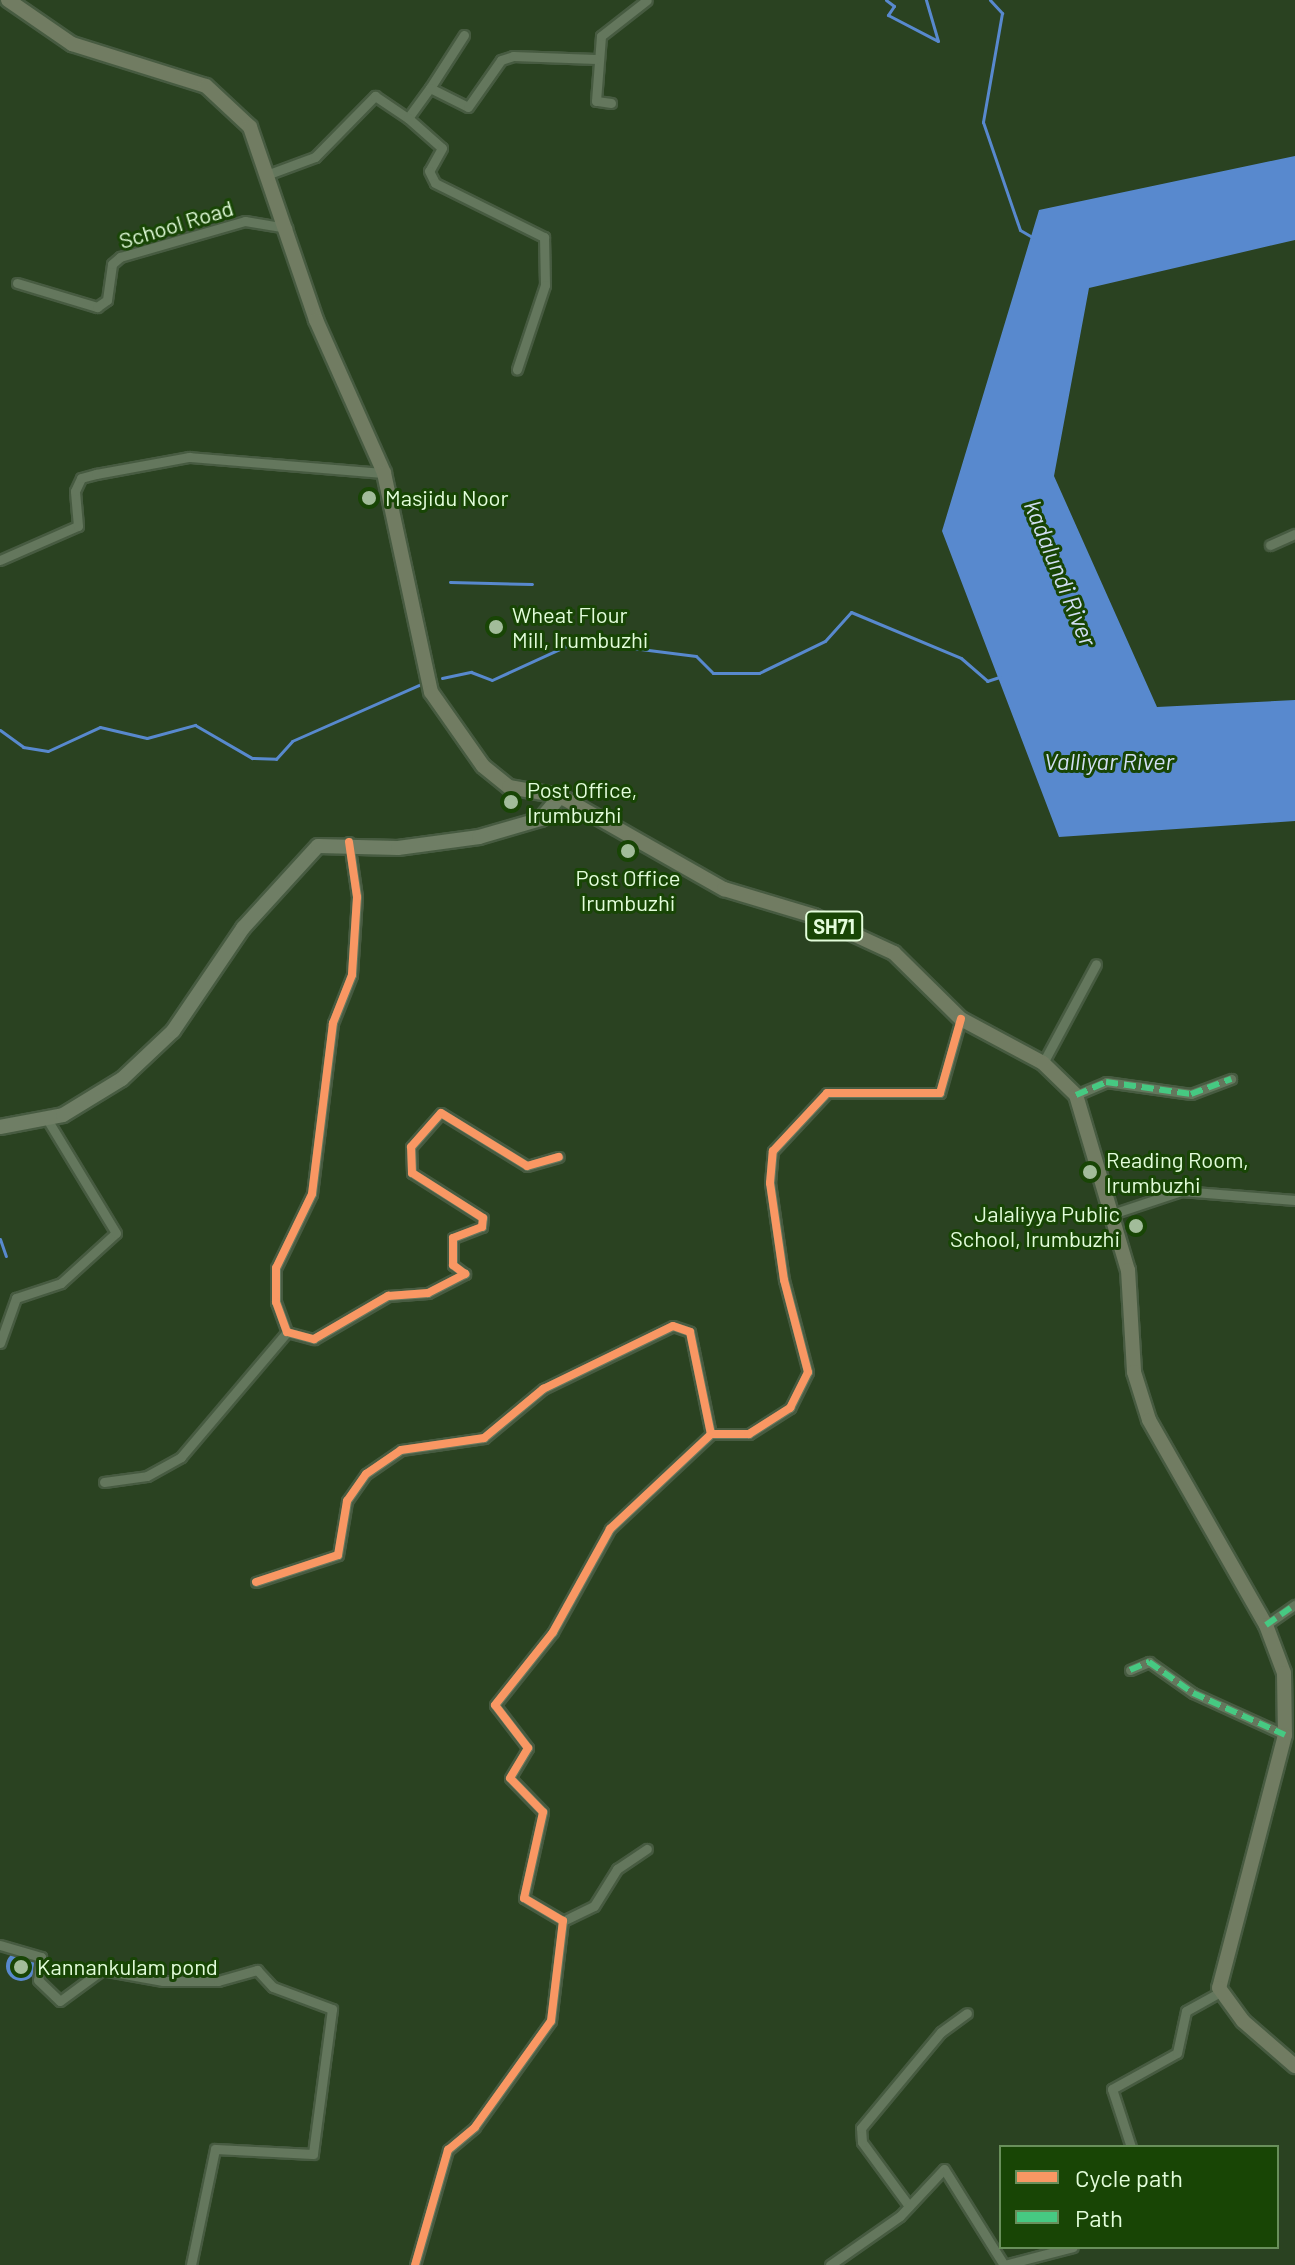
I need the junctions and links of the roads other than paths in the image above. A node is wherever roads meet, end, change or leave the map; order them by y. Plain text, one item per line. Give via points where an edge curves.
1 (8, 0) edge
2 (647, 0) edge
3 (464, 35) dead end
4 (596, 59) junction
5 (430, 88) junction
6 (611, 103) dead end
7 (408, 118) junction
8 (269, 174) junction
9 (287, 228) junction
10 (17, 283) dead end
11 (517, 369) dead end
12 (384, 473) junction
13 (1295, 534) edge
14 (1270, 545) dead end
15 (0, 560) edge
16 (560, 796) junction
17 (349, 842) junction
18 (1096, 964) dead end
19 (961, 1019) junction
20 (1043, 1063) junction
21 (1231, 1079) dead end
22 (1076, 1095) junction
23 (47, 1119) junction
24 (0, 1127) edge
25 (559, 1157) dead end
26 (1295, 1200) edge
27 (1112, 1214) junction
28 (287, 1332) junction
29 (0, 1343) edge
30 (711, 1434) junction
31 (104, 1482) dead end
32 (256, 1582) dead end
33 (1295, 1605) edge
34 (1266, 1625) junction
35 (1130, 1670) dead end
36 (1285, 1735) junction
37 (647, 1849) dead end
38 (563, 1921) junction
39 (0, 1945) edge
40 (1222, 1991) junction
41 (967, 2013) dead end
42 (1295, 2066) edge
43 (1130, 2145) edge
44 (909, 2206) junction
45 (1065, 2249) edge
46 (191, 2265) edge
47 (415, 2265) edge
48 (830, 2265) edge

1 - 8 main road, SH71 via 72,44 206,86 250,127
2 - 4 street via 601,36
3 - 5 street
4 - 5 street via 501,60 468,107
4 - 6 street via 596,101
5 - 7 street
7 - 8 street via 375,96 315,157
7 - 11 street via 442,148 429,171 435,183 544,237 545,285
8 - 9 main road, SH71
9 - 10 street, School Road via 245,221 120,257 112,264 107,300 97,307
9 - 12 main road, SH71 via 331,359
12 - 15 street via 189,457 96,474 81,478 75,491 78,526
12 - 16 main road, SH71 via 426,674 443,717 509,787
13 - 14 street
16 - 17 main road via 541,819 479,837 380,849
16 - 19 main road, SH71 via 724,889 814,916 894,953
17 - 23 main road via 318,846 294,867 173,1031 122,1079
17 - 28 street via 357,897 352,975 333,1023 312,1194 276,1268 276,1302
18 - 20 street
19 - 20 main road, SH71
19 - 30 street via 940,1093 915,1098 827,1093 773,1151 770,1183 784,1280 808,1372 790,1408 761,1429 732,1437
20 - 22 main road, SH71
21 - 22 street via 1191,1094 1106,1082
22 - 27 main road, SH71
23 - 24 main road
23 - 29 street via 116,1233 61,1283 16,1298
25 - 28 street via 527,1166 441,1113 411,1147 412,1173 483,1218 482,1227 453,1238 453,1265 465,1274 428,1293 388,1296 314,1339
26 - 27 street via 1181,1191
27 - 34 main road, SH71 via 1128,1270 1134,1372 1149,1420
28 - 31 street via 181,1457 147,1476
30 - 32 street via 690,1332 673,1326 543,1389 484,1438 401,1450 366,1474 347,1501 338,1555
30 - 38 street via 610,1529 553,1632 495,1705 528,1748 510,1778 543,1812 524,1898
33 - 34 street
34 - 36 main road, SH71 via 1284,1673
35 - 36 street via 1149,1662 1200,1697
36 - 40 main road, SH71
37 - 38 street via 617,1869 594,1906
38 - 47 street via 547,2031 448,2150
39 - 46 street via 41,1957 38,1980 60,2001 102,1970 163,1981 218,1981 257,1970 273,1987 332,2009 313,2154 215,2149
40 - 42 main road
40 - 43 street via 1186,2011 1177,2053 1112,2089
41 - 44 street via 941,2032 861,2128 862,2142
44 - 45 street via 944,2169 1004,2265
44 - 48 street

